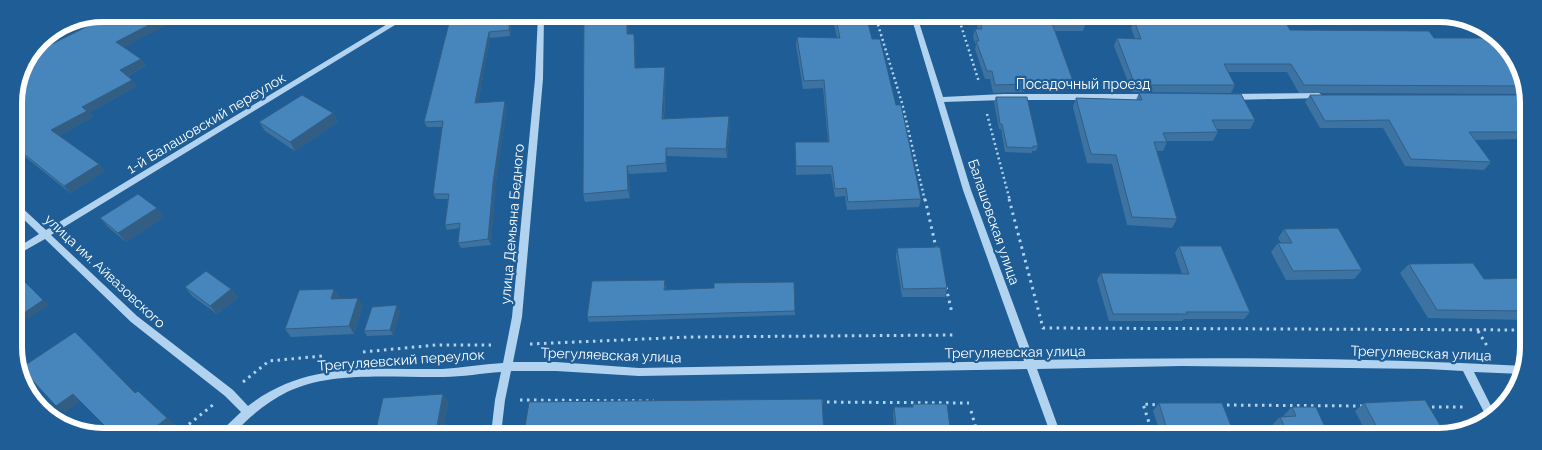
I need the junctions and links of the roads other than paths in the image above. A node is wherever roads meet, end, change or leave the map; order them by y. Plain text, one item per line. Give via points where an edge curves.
1 (397, 22) edge
2 (542, 22) edge
3 (916, 22) edge
4 (1324, 96) edge
5 (1156, 97) edge
6 (1225, 97) edge
7 (940, 100) junction
8 (23, 213) edge
9 (46, 234) junction
10 (22, 248) edge
11 (1030, 364) junction
12 (506, 366) junction
13 (1466, 367) junction
14 (1516, 370) edge
15 (1488, 411) edge
16 (247, 412) junction
17 (1053, 427) edge
18 (231, 428) edge
19 (497, 428) edge

1 - 9 street, 1-й Балашовский переулок
2 - 12 street, улица Демьяна Бедного via 517,317
3 - 7 street, Балашовская улица
4 - 6 street
5 - 7 street, Посадочный проезд
7 - 11 street, Балашовская улица via 967,190
8 - 9 street, улица им. Айвазовского
9 - 10 street, 1-й Балашовский переулок
9 - 16 street, улица им. Айвазовского via 134,319 228,393
11 - 12 street, Трегуляевская улица via 962,368 639,372
11 - 13 street, Трегуляевская улица via 1182,362
11 - 17 street, Балашовская улица
12 - 16 street, Трегуляевский переулок via 465,373 341,375 286,387
12 - 19 street, улица Демьяна Бедного
13 - 14 street, Трегуляевская улица
13 - 15 street
16 - 18 street, Трегуляевский переулок

